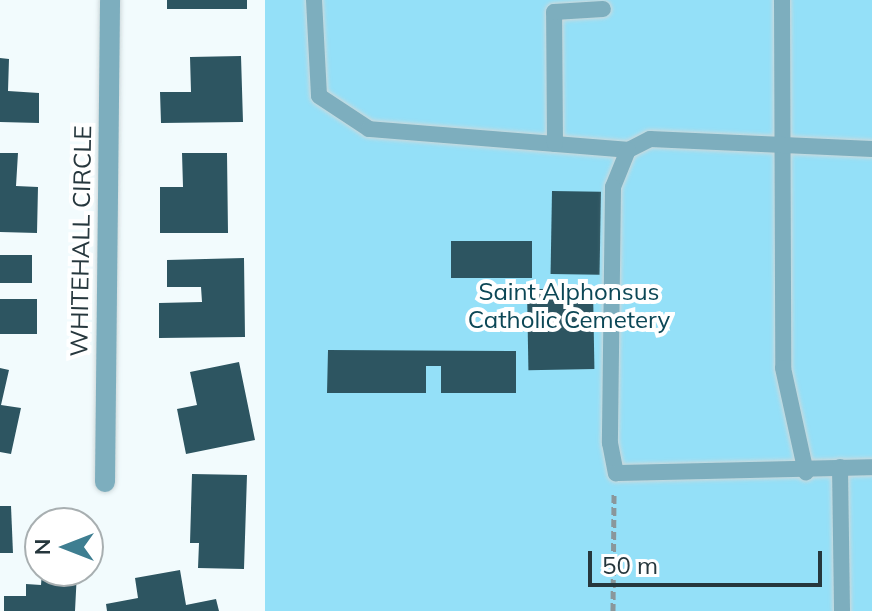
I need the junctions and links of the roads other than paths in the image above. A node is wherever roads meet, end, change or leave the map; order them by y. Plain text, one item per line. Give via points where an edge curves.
1 (110, 0) edge
2 (314, 0) edge
3 (782, 0) edge
4 (603, 9) dead end
5 (555, 144) junction
6 (782, 146) junction
7 (872, 149) edge
8 (628, 150) junction
9 (840, 467) junction
10 (872, 467) edge
11 (806, 473) junction
12 (105, 482) dead end
13 (842, 611) edge

1 - 12 street, WHITEHALL CIRCLE
2 - 5 lane via 319,96 369,129
3 - 6 lane
4 - 5 lane via 554,12
5 - 8 lane
6 - 7 lane
6 - 8 lane via 650,139
6 - 11 lane via 783,368
8 - 11 lane via 613,187 610,443 616,473
9 - 10 lane
9 - 11 lane
9 - 13 lane

